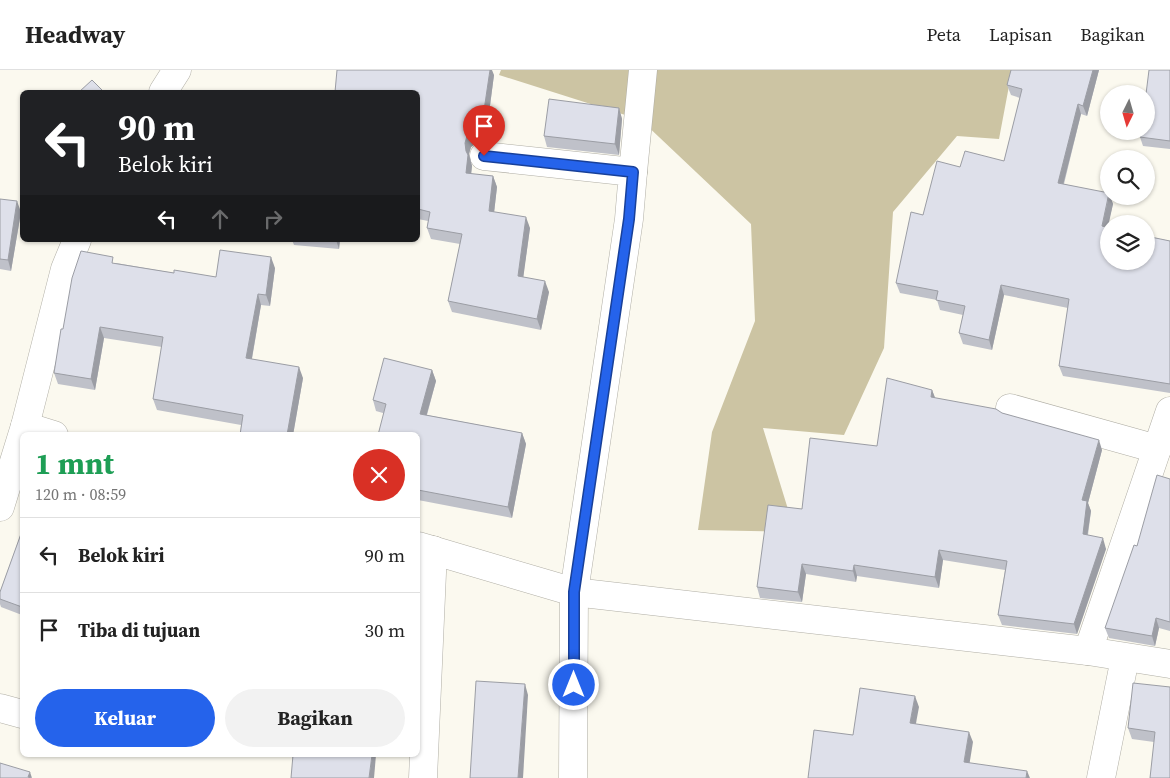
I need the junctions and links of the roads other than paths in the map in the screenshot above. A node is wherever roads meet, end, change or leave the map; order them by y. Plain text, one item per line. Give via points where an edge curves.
1 (177, 70) edge
2 (643, 70) edge
3 (164, 90) edge
4 (484, 156) dead end
5 (633, 172) junction
6 (76, 242) edge
7 (1010, 408) dead end
8 (1170, 410) edge
9 (25, 426) junction
10 (23, 432) edge
11 (44, 432) edge
12 (20, 442) edge
13 (1157, 449) junction
14 (0, 508) edge
15 (425, 548) edge
16 (574, 592) junction
17 (1088, 651) junction
18 (1125, 658) junction
19 (1170, 664) edge
20 (0, 708) edge
21 (20, 713) edge
22 (423, 778) edge
23 (573, 778) edge
24 (1100, 778) edge

1 - 3 street
2 - 5 street
4 - 5 street
5 - 16 street via 628,228
6 - 9 street via 65,270
7 - 13 street
8 - 13 street
9 - 10 street
9 - 11 street
12 - 14 street
13 - 17 street
15 - 16 street
15 - 22 street
16 - 17 street
16 - 23 street
17 - 18 street
18 - 19 street
18 - 24 street
20 - 21 street

